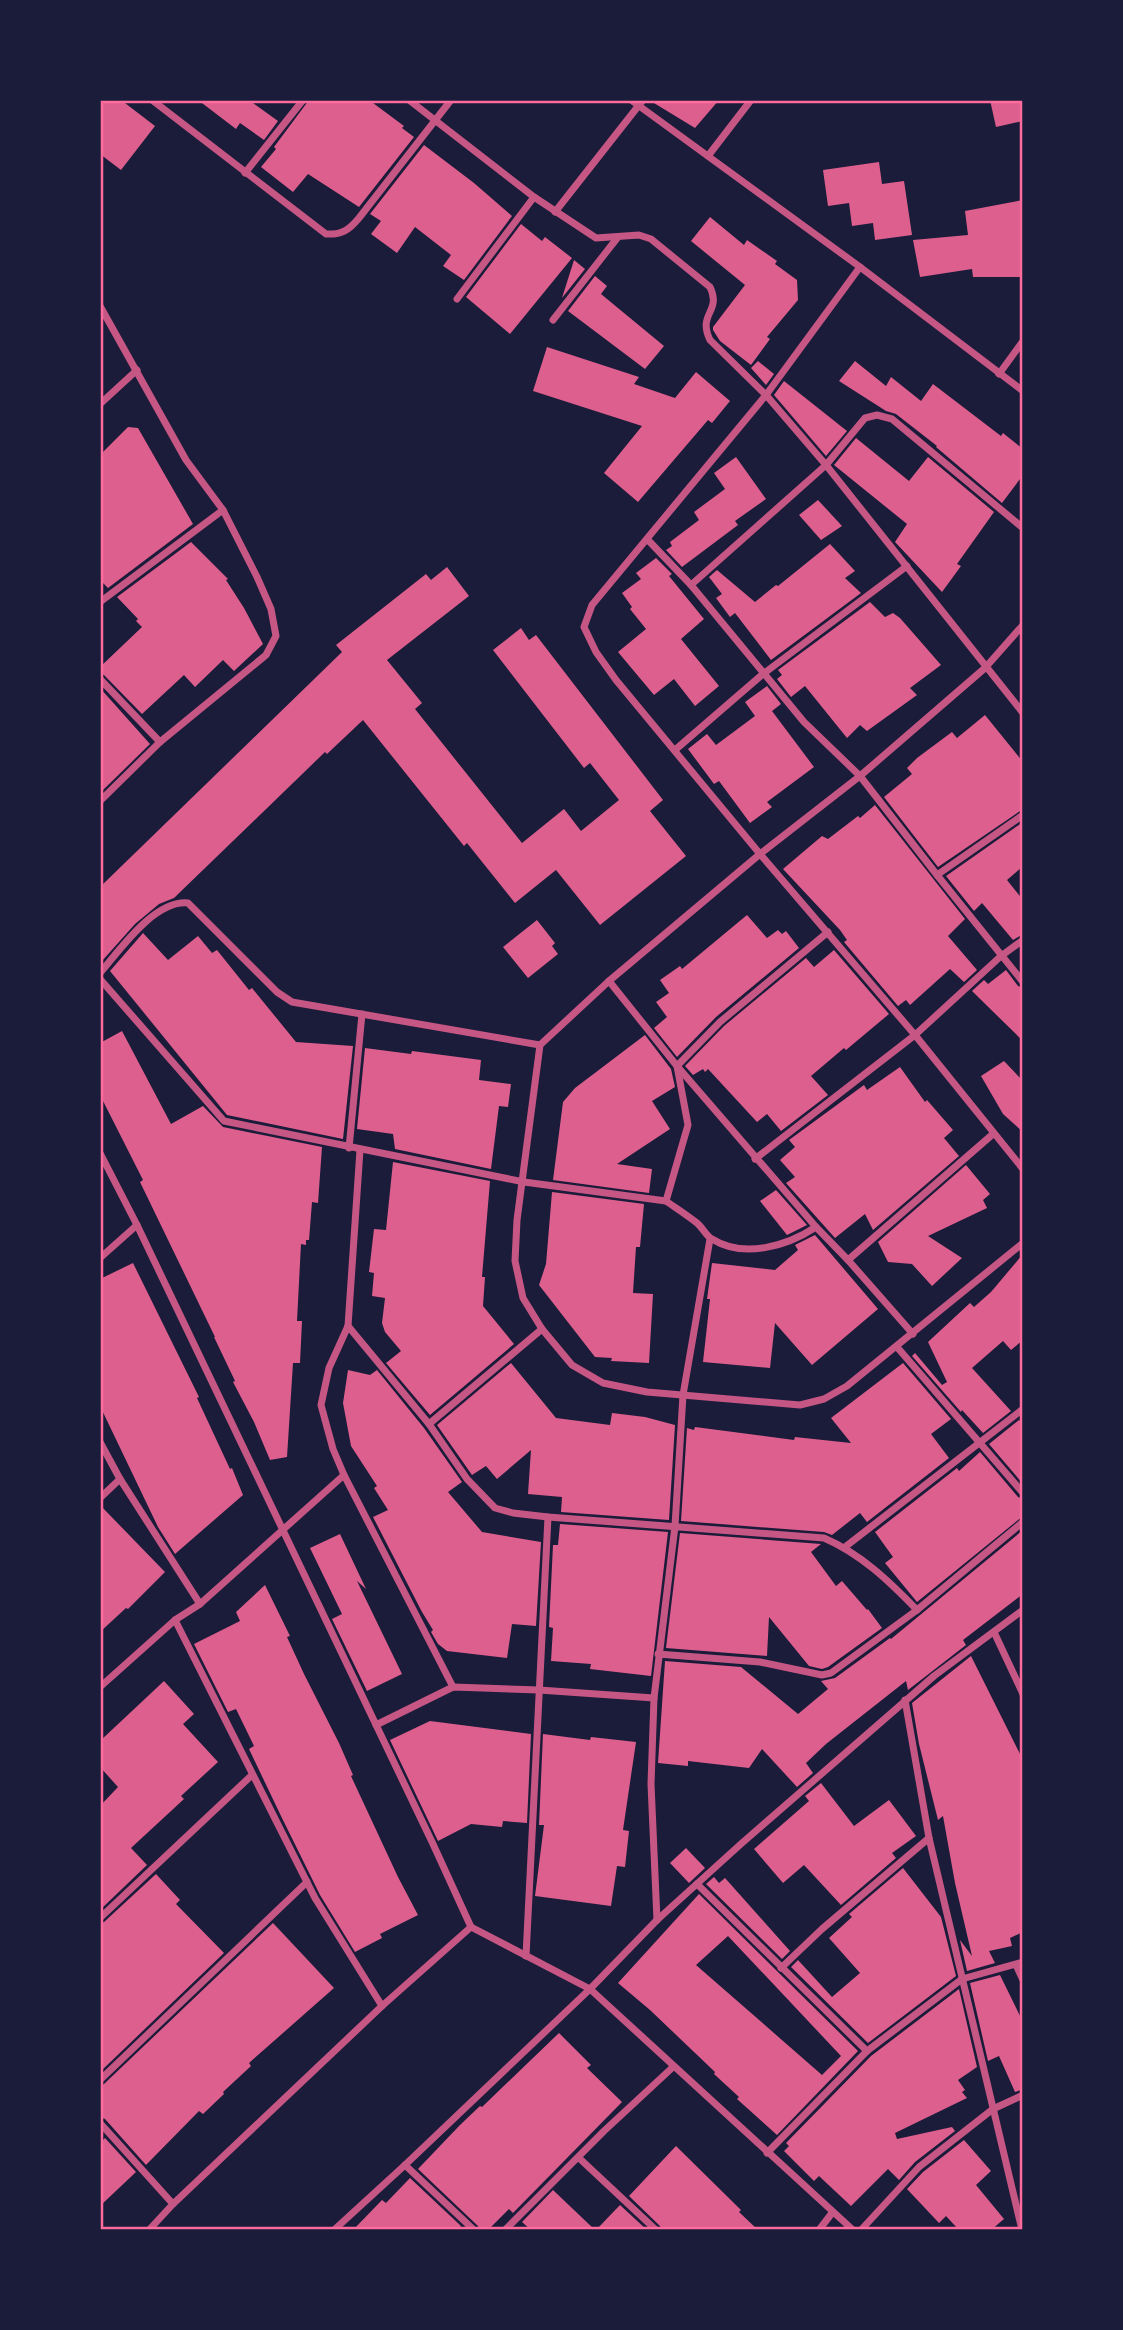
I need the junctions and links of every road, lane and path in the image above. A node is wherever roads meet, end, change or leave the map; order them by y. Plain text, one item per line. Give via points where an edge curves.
1 (152, 100) edge
2 (303, 100) edge
3 (409, 100) edge
4 (451, 100) edge
5 (631, 100) edge
6 (751, 100) edge
7 (641, 103) edge
8 (435, 120) junction
9 (708, 156) junction
10 (245, 173) junction
11 (534, 197) junction
12 (555, 212) junction
13 (618, 237) junction
14 (860, 267) junction
15 (457, 299) dead end
16 (100, 306) edge
17 (553, 320) dead end
18 (1023, 341) edge
19 (137, 370) junction
20 (999, 374) junction
21 (1023, 391) edge
22 (766, 395) junction
23 (100, 404) edge
24 (826, 465) junction
25 (223, 510) junction
26 (1023, 528) edge
27 (648, 540) junction
28 (907, 566) junction
29 (691, 585) junction
30 (100, 602) edge
31 (1023, 625) edge
32 (985, 668) junction
33 (763, 674) junction
34 (100, 680) edge
35 (1023, 713) edge
36 (160, 742) junction
37 (675, 750) junction
38 (860, 776) junction
39 (100, 801) edge
40 (1023, 815) edge
41 (760, 854) junction
42 (937, 875) junction
43 (828, 932) junction
44 (1023, 940) edge
45 (1001, 956) junction
46 (100, 973) edge
47 (100, 979) edge
48 (609, 981) junction
49 (1023, 982) edge
50 (362, 1014) junction
51 (915, 1034) junction
52 (540, 1045) junction
53 (677, 1066) junction
54 (993, 1134) junction
55 (349, 1148) junction
56 (360, 1150) junction
57 (100, 1153) edge
58 (755, 1159) junction
59 (1023, 1169) edge
60 (524, 1182) junction
61 (666, 1201) junction
62 (137, 1225) junction
63 (816, 1227) junction
64 (710, 1239) junction
65 (1023, 1243) edge
66 (100, 1258) edge
67 (848, 1260) junction
68 (348, 1326) junction
69 (542, 1329) junction
70 (913, 1334) junction
71 (897, 1347) junction
72 (683, 1395) junction
73 (1023, 1409) edge
74 (429, 1424) junction
75 (100, 1442) edge
76 (980, 1443) junction
77 (344, 1475) junction
78 (120, 1479) junction
79 (1023, 1493) edge
80 (100, 1498) edge
81 (548, 1517) junction
82 (1023, 1522) edge
83 (675, 1526) junction
84 (282, 1528) junction
85 (845, 1547) junction
86 (200, 1604) junction
87 (917, 1610) junction
88 (1023, 1610) edge
89 (175, 1620) junction
90 (994, 1632) junction
91 (658, 1654) junction
92 (100, 1687) edge
93 (453, 1687) junction
94 (540, 1690) junction
95 (1023, 1694) edge
96 (654, 1698) junction
97 (905, 1700) junction
98 (376, 1725) junction
99 (252, 1774) junction
100 (929, 1838) junction
101 (307, 1882) junction
102 (696, 1884) junction
103 (100, 1918) edge
104 (657, 1920) junction
105 (471, 1927) junction
106 (526, 1956) junction
107 (1020, 1964) edge
108 (781, 1968) junction
109 (962, 1979) junction
110 (1023, 1980) edge
111 (590, 1989) junction
112 (382, 2006) junction
113 (867, 2051) junction
114 (673, 2067) junction
115 (100, 2080) edge
116 (1023, 2095) edge
117 (993, 2109) junction
118 (100, 2123) edge
119 (767, 2153) junction
120 (579, 2158) junction
121 (405, 2165) junction
122 (173, 2204) junction
123 (832, 2213) junction
124 (149, 2230) edge
125 (334, 2230) edge
126 (474, 2230) edge
127 (505, 2230) edge
128 (656, 2230) edge
129 (819, 2230) edge
130 (853, 2230) edge
131 (861, 2230) edge
132 (1022, 2230) edge

1 - 10 street
2 - 10 street
3 - 8 street
4 - 8 street
5 - 7 street
6 - 9 street
7 - 9 street
7 - 12 street
8 - 10 street via 350,229 338,235 326,234
8 - 11 street
9 - 14 street
11 - 12 street
11 - 15 street
12 - 13 street via 596,238
13 - 17 street
13 - 22 street via 639,234 651,239 710,287 714,305 705,320 710,340
14 - 20 street
14 - 22 street
16 - 19 street
18 - 20 street
19 - 23 street
19 - 25 street via 186,460
20 - 21 street
22 - 24 street
22 - 27 street
24 - 26 street via 865,418 892,419
24 - 28 street
24 - 29 street
25 - 30 street
25 - 36 street via 271,609 276,636 266,654
27 - 29 street
27 - 37 street via 592,605 584,627 615,680
28 - 32 street
28 - 33 street
29 - 33 street
31 - 32 street
32 - 35 street
32 - 38 street
33 - 37 street
33 - 38 street
34 - 36 street
36 - 39 street
37 - 41 street
38 - 41 street
38 - 42 street
40 - 42 street
41 - 43 street
41 - 48 street
42 - 45 street
43 - 51 street
43 - 53 street via 720,1022
44 - 45 street
45 - 49 street
45 - 51 street
46 - 50 street via 158,912 178,902 188,903 292,1002
47 - 55 street via 224,1121
48 - 52 street
48 - 53 street
50 - 52 street
50 - 55 street
51 - 54 street
51 - 58 street
52 - 60 street
53 - 58 street
53 - 61 street via 688,1125
54 - 59 street
54 - 67 street
55 - 56 street
56 - 60 street
56 - 68 street
57 - 62 street
58 - 63 street
60 - 61 street
60 - 69 street via 515,1261 523,1298
61 - 64 street
62 - 66 street
62 - 84 street
63 - 64 street via 786,1244 752,1249
63 - 67 street
64 - 72 street
65 - 70 street
67 - 70 street
68 - 74 street
68 - 77 street via 329,1368 321,1405
69 - 72 street via 572,1366 603,1383
69 - 74 street
70 - 71 street
71 - 72 street via 846,1386 824,1399 800,1405
71 - 76 street
72 - 83 street
73 - 76 street
74 - 81 street via 467,1479 495,1508
75 - 78 street
76 - 79 street
76 - 85 street
77 - 84 street
77 - 93 street
78 - 80 street
78 - 86 street
81 - 83 street
81 - 94 street
82 - 87 street
83 - 85 street via 824,1538
83 - 91 street
84 - 86 street
84 - 98 street
85 - 87 street via 885,1577
86 - 89 street
87 - 91 street via 822,1675 760,1662
88 - 90 street
89 - 92 street
89 - 99 street
90 - 95 street
90 - 97 street
91 - 96 street
93 - 94 street
93 - 98 street
94 - 96 street
94 - 106 street
96 - 104 street via 651,1784
97 - 100 street
97 - 102 street
98 - 105 street
99 - 101 street
99 - 103 street
100 - 108 street
100 - 109 street
101 - 112 street
101 - 115 street
102 - 104 street
102 - 108 street
104 - 111 street
105 - 106 street
105 - 112 street
106 - 111 street
107 - 109 street
107 - 110 street
108 - 113 street
109 - 113 street
109 - 117 street
111 - 114 street
111 - 121 street
112 - 122 street
113 - 119 street
114 - 119 street
114 - 120 street
116 - 117 street
117 - 131 street via 919,2166
117 - 132 street
118 - 122 street
119 - 123 street
120 - 127 street
120 - 128 street
121 - 125 street
121 - 126 street
122 - 124 street
123 - 129 street
123 - 130 street

